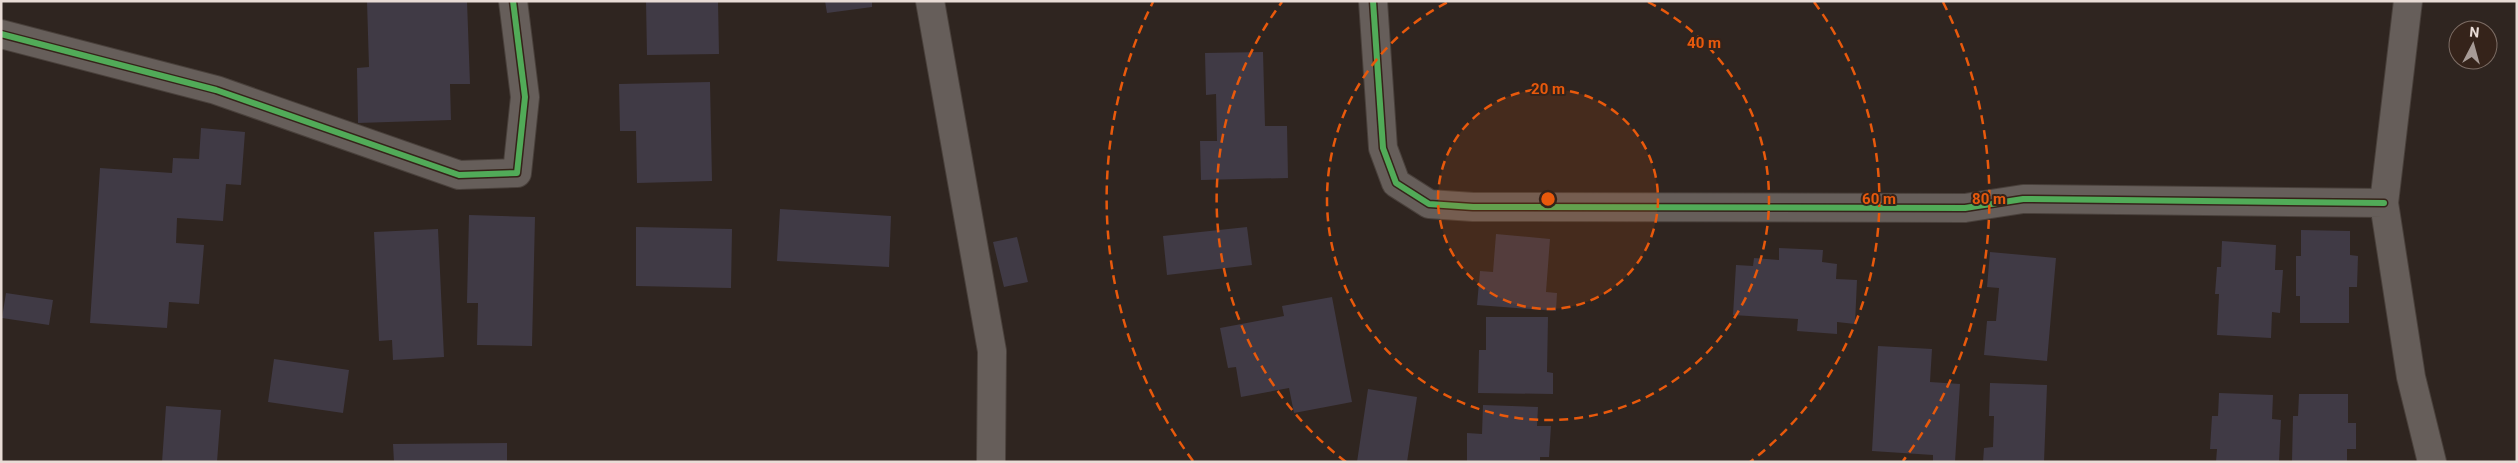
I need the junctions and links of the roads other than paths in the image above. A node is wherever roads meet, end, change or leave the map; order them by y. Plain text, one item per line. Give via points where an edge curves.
1 (513, 1) edge
2 (930, 1) edge
3 (1373, 1) edge
4 (2408, 1) edge
5 (1, 34) edge
6 (2384, 203) junction
7 (991, 462) edge
8 (2432, 462) edge

1 - 5 street via 525,97 517,173 459,175 216,90
2 - 7 street via 992,351
3 - 6 street via 1383,148 1396,183 1429,204 1472,207 1965,208 2024,199
4 - 6 street
6 - 8 street via 2411,377

